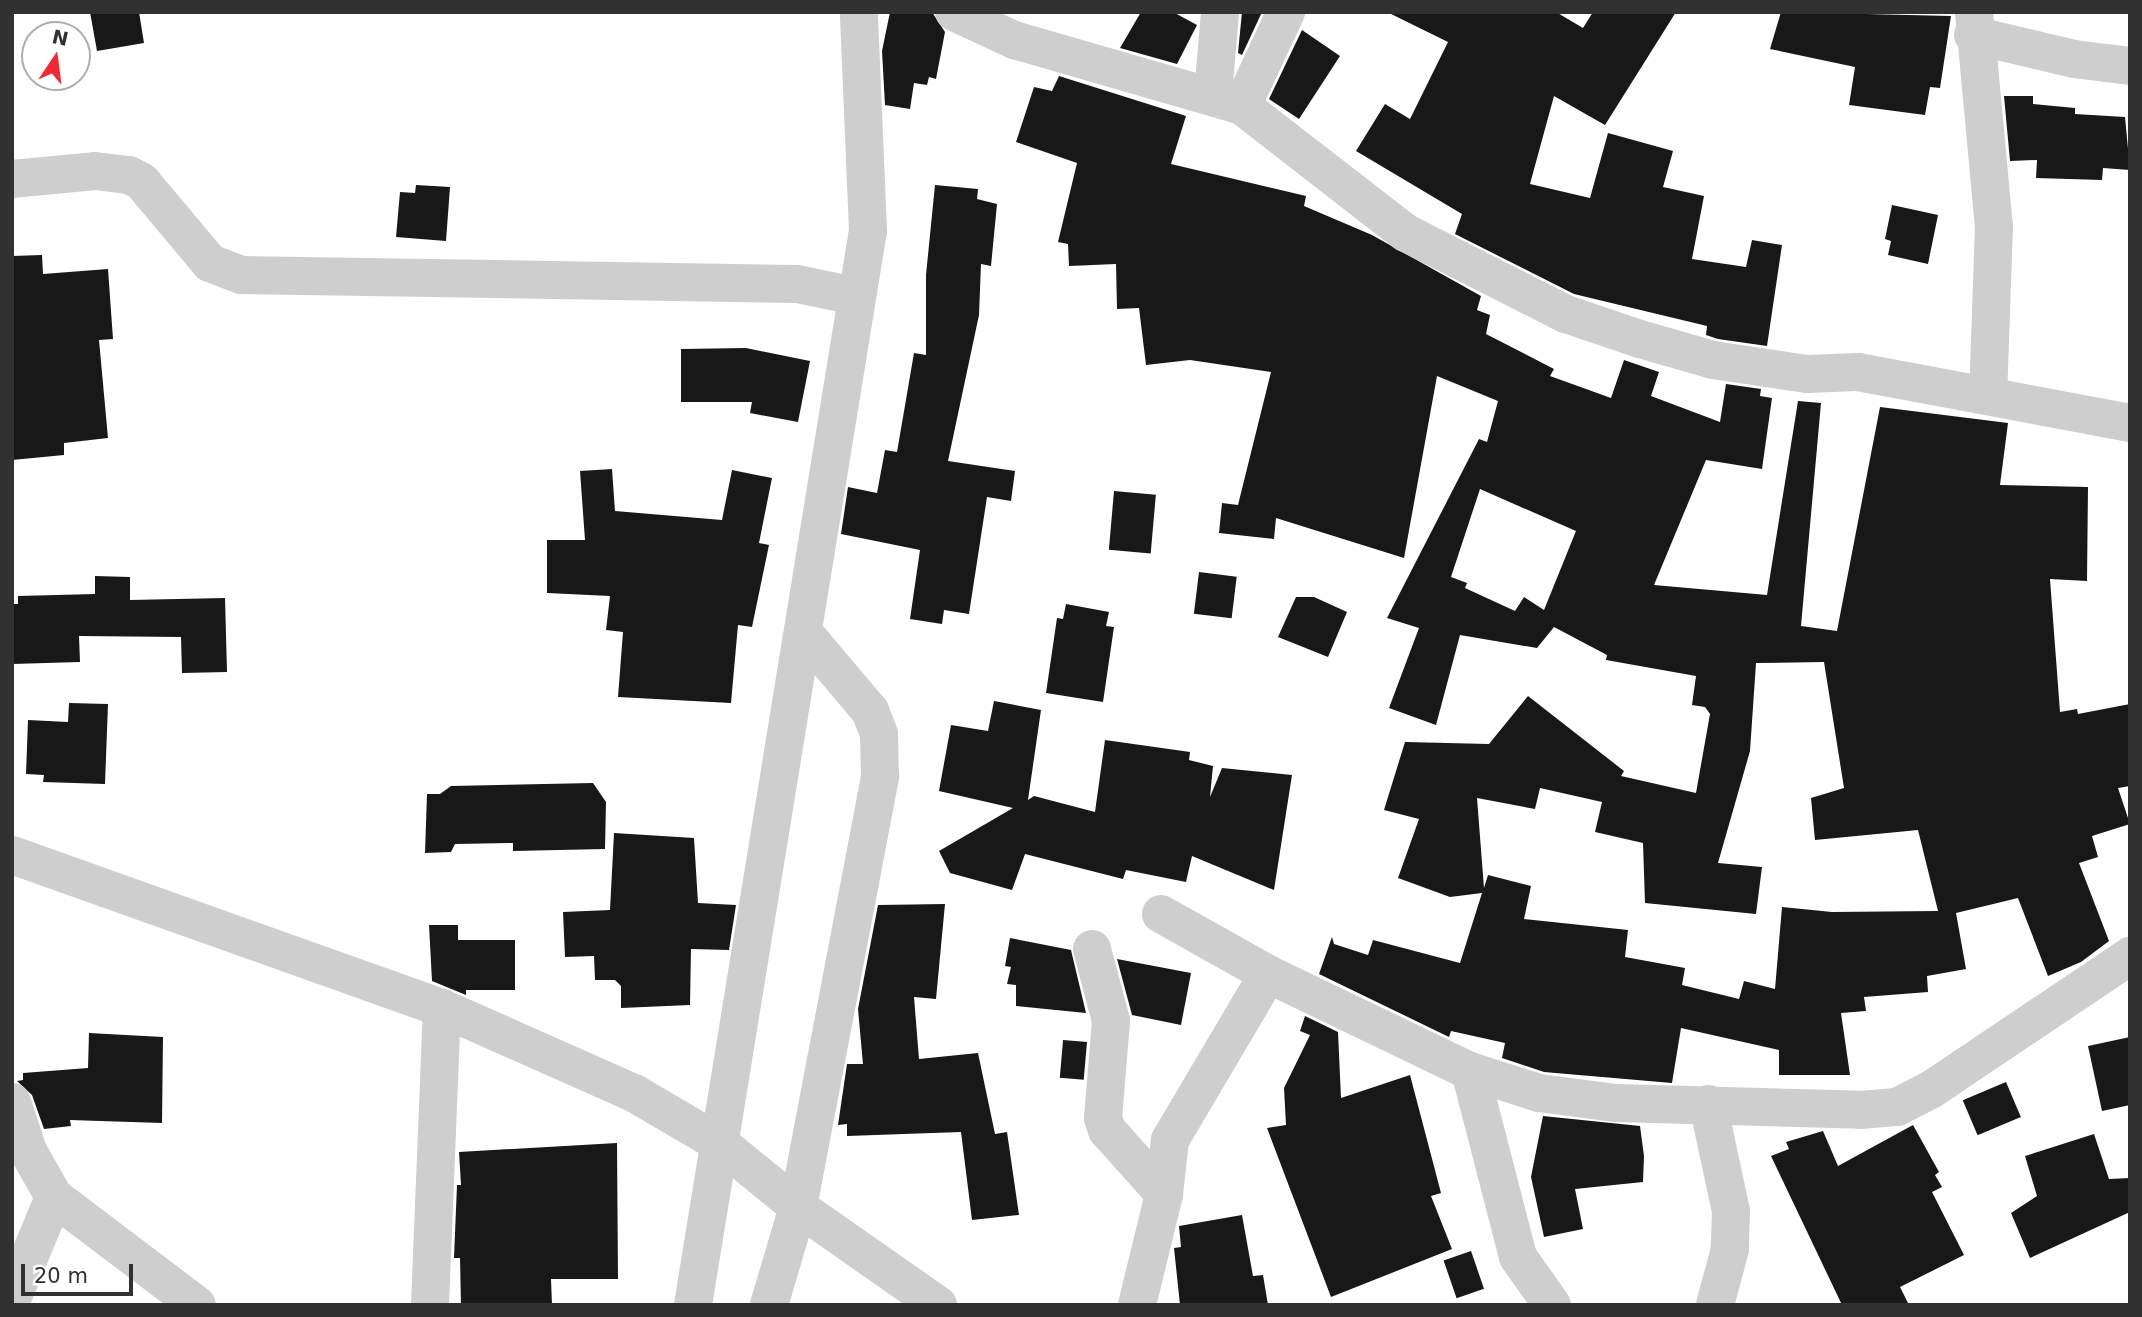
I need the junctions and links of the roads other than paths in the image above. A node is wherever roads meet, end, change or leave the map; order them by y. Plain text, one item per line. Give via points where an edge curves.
1 (859, 12) edge
2 (954, 12) edge
3 (1220, 12) edge
4 (1286, 12) edge
5 (1974, 24) edge
6 (2130, 66) edge
7 (1227, 100) junction
8 (12, 179) edge
9 (855, 296) junction
10 (1988, 394) junction
11 (2130, 423) edge
12 (805, 634) junction
13 (12, 855) edge
14 (1160, 914) dead end
15 (1092, 949) dead end
16 (2130, 956) edge
17 (1268, 974) junction
18 (442, 1008) junction
19 (1470, 1071) junction
20 (12, 1102) edge
21 (1708, 1104) junction
22 (721, 1144) junction
23 (1164, 1194) junction
24 (54, 1197) junction
25 (798, 1207) junction
26 (12, 1299) edge
27 (197, 1305) edge
28 (430, 1305) edge
29 (693, 1305) edge
30 (769, 1305) edge
31 (938, 1305) edge
32 (1137, 1305) edge
33 (1552, 1305) edge
34 (1715, 1305) edge

1 - 9 street via 870,204
2 - 7 street via 1014,40
3 - 7 street
4 - 7 street
5 - 6 street via 2074,59
5 - 10 street via 1994,226
7 - 10 street via 1406,233 1566,314 1713,360 1807,374 1858,372
8 - 9 street via 95,171 129,175 142,182 210,263 242,275 797,284
9 - 12 street
10 - 11 street
12 - 22 street
12 - 25 street via 870,711 881,752
13 - 18 street
14 - 17 street
15 - 23 street via 1111,1020 1103,1118 1107,1130
16 - 21 street via 1897,1107
17 - 19 street
17 - 23 street via 1174,1130
18 - 22 street via 634,1093
18 - 28 street
19 - 21 street via 1539,1093 1616,1103
19 - 33 street via 1518,1257
20 - 24 street via 28,1152
21 - 34 street via 1731,1211 1730,1249
22 - 25 street
22 - 29 street
23 - 32 street
24 - 26 street
24 - 27 street
25 - 30 street
25 - 31 street

